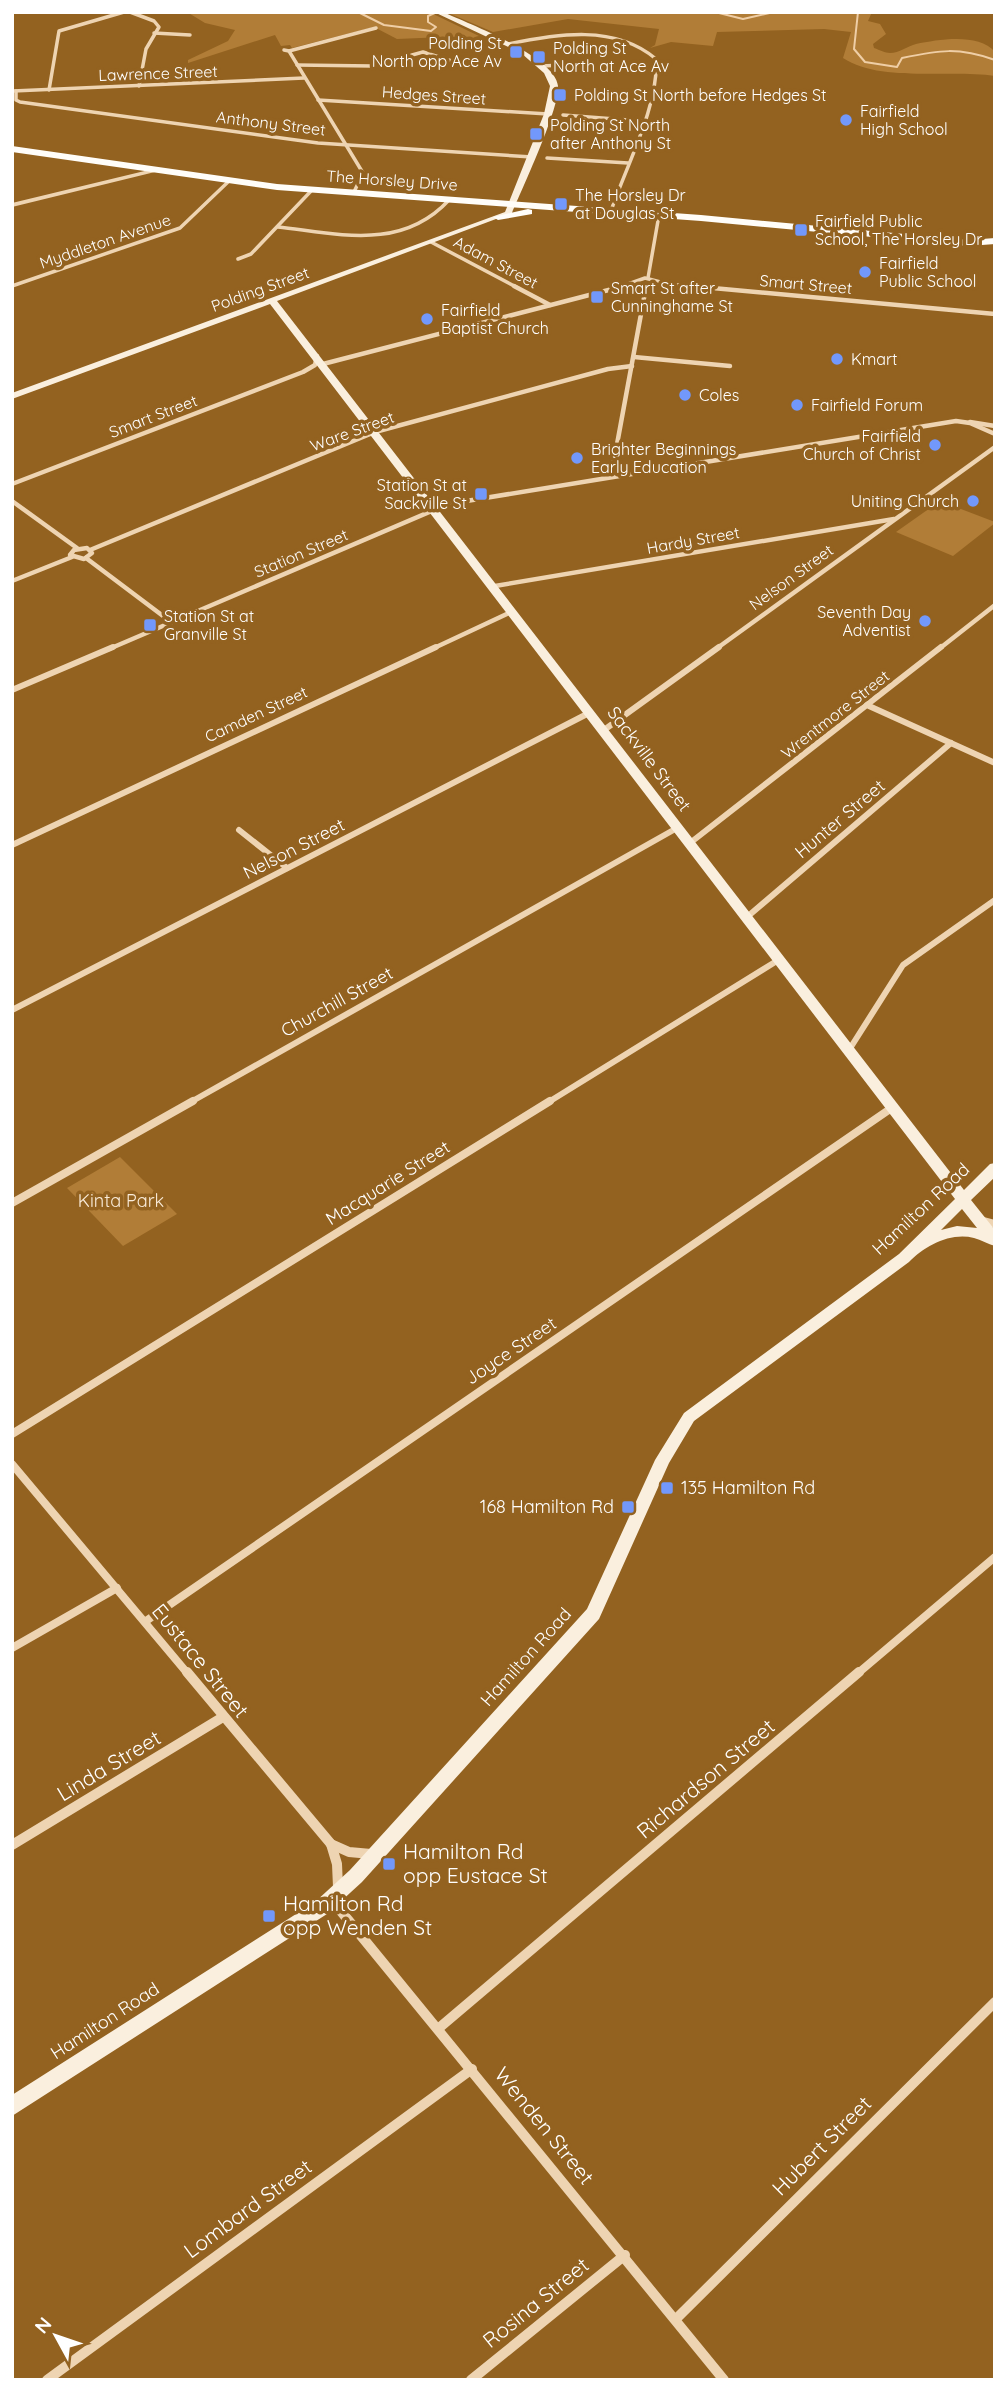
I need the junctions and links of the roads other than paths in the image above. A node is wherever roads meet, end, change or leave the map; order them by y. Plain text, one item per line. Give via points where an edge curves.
1 (124, 12) edge
2 (130, 12) edge
3 (437, 12) edge
4 (376, 28) dead end
5 (154, 33) junction
6 (190, 35) dead end
7 (508, 44) junction
8 (458, 63) dead end
9 (588, 64) dead end
10 (297, 65) junction
11 (541, 66) junction
12 (304, 78) junction
13 (139, 86) junction
14 (49, 90) junction
15 (14, 91) edge
16 (318, 100) junction
17 (548, 114) junction
18 (563, 116) dead end
19 (641, 121) junction
20 (344, 144) junction
21 (12, 149) edge
22 (532, 157) junction
23 (547, 158) dead end
24 (628, 163) junction
25 (132, 167) junction
26 (157, 170) junction
27 (123, 177) junction
28 (229, 181) junction
29 (522, 183) junction
30 (312, 190) junction
31 (354, 192) junction
32 (449, 200) junction
33 (514, 204) junction
34 (12, 205) edge
35 (544, 206) junction
36 (611, 211) junction
37 (636, 213) junction
38 (660, 215) junction
39 (498, 217) junction
40 (771, 224) junction
41 (278, 227) junction
42 (995, 235) edge
43 (431, 242) junction
44 (995, 243) edge
45 (238, 259) dead end
46 (648, 278) junction
47 (636, 283) junction
48 (657, 283) junction
49 (12, 286) edge
50 (646, 287) junction
51 (272, 300) junction
52 (550, 305) junction
53 (995, 314) edge
54 (317, 356) junction
55 (634, 357) junction
56 (323, 364) junction
57 (632, 366) junction
58 (730, 366) dead end
59 (303, 372) junction
60 (333, 376) junction
61 (12, 396) edge
62 (966, 422) junction
63 (995, 426) edge
64 (375, 432) junction
65 (995, 434) edge
66 (995, 447) edge
67 (615, 471) junction
68 (624, 474) junction
69 (610, 476) junction
70 (12, 484) edge
71 (12, 501) edge
72 (433, 510) junction
73 (896, 519) junction
74 (77, 548) junction
75 (90, 550) junction
76 (72, 557) junction
77 (86, 558) junction
78 (12, 581) edge
79 (495, 586) junction
80 (995, 605) edge
81 (513, 611) junction
82 (171, 622) junction
83 (12, 690) edge
84 (869, 706) junction
85 (589, 713) junction
86 (604, 730) junction
87 (951, 743) junction
88 (995, 763) edge
89 (677, 828) junction
90 (239, 830) dead end
91 (690, 843) junction
92 (12, 845) edge
93 (287, 869) junction
94 (995, 900) edge
95 (747, 917) junction
96 (780, 959) junction
97 (12, 1010) edge
98 (849, 1050) junction
99 (893, 1107) junction
100 (995, 1168) edge
101 (964, 1199) junction
102 (12, 1203) edge
103 (979, 1220) junction
104 (995, 1223) edge
105 (995, 1242) edge
106 (904, 1258) junction
107 (12, 1434) edge
108 (12, 1464) edge
109 (16, 1475) edge
110 (995, 1557) edge
111 (117, 1588) junction
112 (146, 1621) junction
113 (12, 1648) edge
114 (223, 1717) junction
115 (331, 1844) junction
116 (12, 1845) edge
117 (376, 1854) junction
118 (334, 1896) junction
119 (995, 2002) edge
120 (439, 2028) junction
121 (472, 2069) junction
122 (12, 2106) edge
123 (625, 2255) junction
124 (677, 2318) junction
125 (47, 2380) edge
126 (471, 2380) edge
127 (724, 2380) edge

1 - 14 street via 60,31
2 - 5 street via 154,22 159,27
3 - 7 main road
4 - 10 street via 286,51
5 - 6 street
5 - 13 street
7 - 11 main road
7 - 19 street via 582,34 646,50 659,66 651,102
8 - 10 street via 423,52 372,66
9 - 11 street
10 - 12 street
11 - 17 main road via 554,86
12 - 13 street, Lawrence Street
12 - 16 street
13 - 14 street, Lawrence Street
14 - 15 street, Lawrence Street
15 - 20 street, Anthony Street via 20,102
16 - 17 street, Hedges Street
16 - 20 street
17 - 22 main road
18 - 19 street
19 - 24 street
20 - 22 street, Anthony Street
20 - 31 street via 363,173
21 - 25 main road, The Horsley Drive
22 - 29 main road
23 - 24 street
24 - 36 street
25 - 26 main road, The Horsley Drive
25 - 27 street via 134,172
26 - 27 street
26 - 28 main road, The Horsley Drive
27 - 34 street
28 - 30 main road, The Horsley Drive
28 - 49 street, Myddleton Avenue via 180,228
29 - 33 main road
29 - 35 main road via 528,201
30 - 31 main road, The Horsley Drive
30 - 41 street
31 - 32 main road, The Horsley Drive
32 - 33 main road, The Horsley Drive
32 - 41 street via 430,220 382,236
33 - 35 main road, The Horsley Drive
33 - 39 main road, Polding Street
35 - 36 main road, The Horsley Drive
36 - 37 main road, The Horsley Drive
37 - 38 main road, The Horsley Drive
37 - 39 main road via 552,211
38 - 40 main road, The Horsley Drive
38 - 46 street
39 - 43 main road, Polding Street
40 - 42 main road, The Horsley Drive via 947,237
40 - 44 main road, The Horsley Drive
41 - 45 street via 251,254
43 - 51 main road, Polding Street
43 - 52 street, Adam Street
46 - 47 street
46 - 48 street
47 - 50 street
47 - 52 street
48 - 50 street
48 - 53 street, Smart Street
50 - 55 street
51 - 54 main road, Sackville Street
51 - 61 main road, Polding Street
52 - 56 street
54 - 56 main road, Sackville Street
54 - 59 street, Smart Street via 315,365
55 - 57 street
55 - 58 street
56 - 60 main road, Sackville Street
57 - 64 street, Ware Street
57 - 67 street
59 - 60 street, Smart Street via 320,370
59 - 70 street, Smart Street
60 - 64 main road, Sackville Street
62 - 63 street
62 - 65 street
62 - 68 street
64 - 72 main road, Sackville Street
64 - 75 street, Ware Street
66 - 73 street, Nelson Street
67 - 68 street
67 - 69 street
68 - 69 street, Station Street
69 - 72 street, Station Street
71 - 74 street
72 - 79 main road, Sackville Street
72 - 82 street, Station Street
73 - 79 street, Hardy Street
73 - 86 street, Nelson Street
74 - 75 street
74 - 76 street via 70,553
75 - 77 street
76 - 77 street
76 - 78 street
77 - 82 street
79 - 81 main road, Sackville Street
80 - 84 street, Wrentmore Street
81 - 85 main road, Sackville Street
81 - 92 street, Camden Street
82 - 83 street, Station Street
84 - 87 street
84 - 91 street, Wrentmore Street
85 - 86 main road, Sackville Street
85 - 93 street, Nelson Street
86 - 89 main road, Sackville Street
87 - 88 street
87 - 95 street, Hunter Street
89 - 91 main road, Sackville Street
89 - 102 street, Churchill Street
90 - 93 street
91 - 95 main road, Sackville Street
93 - 97 street, Nelson Street
94 - 98 street via 904,965
95 - 96 main road, Sackville Street
96 - 98 main road, Sackville Street
96 - 107 street, Macquarie Street
98 - 99 main road, Sackville Street
99 - 101 main road, Sackville Street
99 - 112 street, Joyce Street
100 - 101 main road, Hamilton Road
101 - 103 main road, Sackville Street
101 - 106 main road, Hamilton Road
103 - 104 street
103 - 105 main road, Sackville Street
105 - 106 main road via 977,1232 958,1231 928,1242
106 - 117 main road, Hamilton Road via 689,1417 663,1460 593,1614
108 - 109 street, Eustace Street
109 - 111 street, Eustace Street
110 - 120 street, Richardson Street
111 - 112 street, Eustace Street
111 - 113 street
112 - 114 street, Eustace Street
114 - 115 street, Eustace Street
114 - 116 street, Linda Street
115 - 117 street via 349,1853
115 - 118 street via 338,1872
117 - 118 main road, Hamilton Road
118 - 120 street, Wenden Street
118 - 122 main road, Hamilton Road
119 - 124 street, Hubert Street
120 - 121 street, Wenden Street
121 - 123 street, Wenden Street
121 - 125 street, Lombard Street
123 - 124 street, Wenden Street
123 - 126 street, Rosina Street
124 - 127 street, Wenden Street

